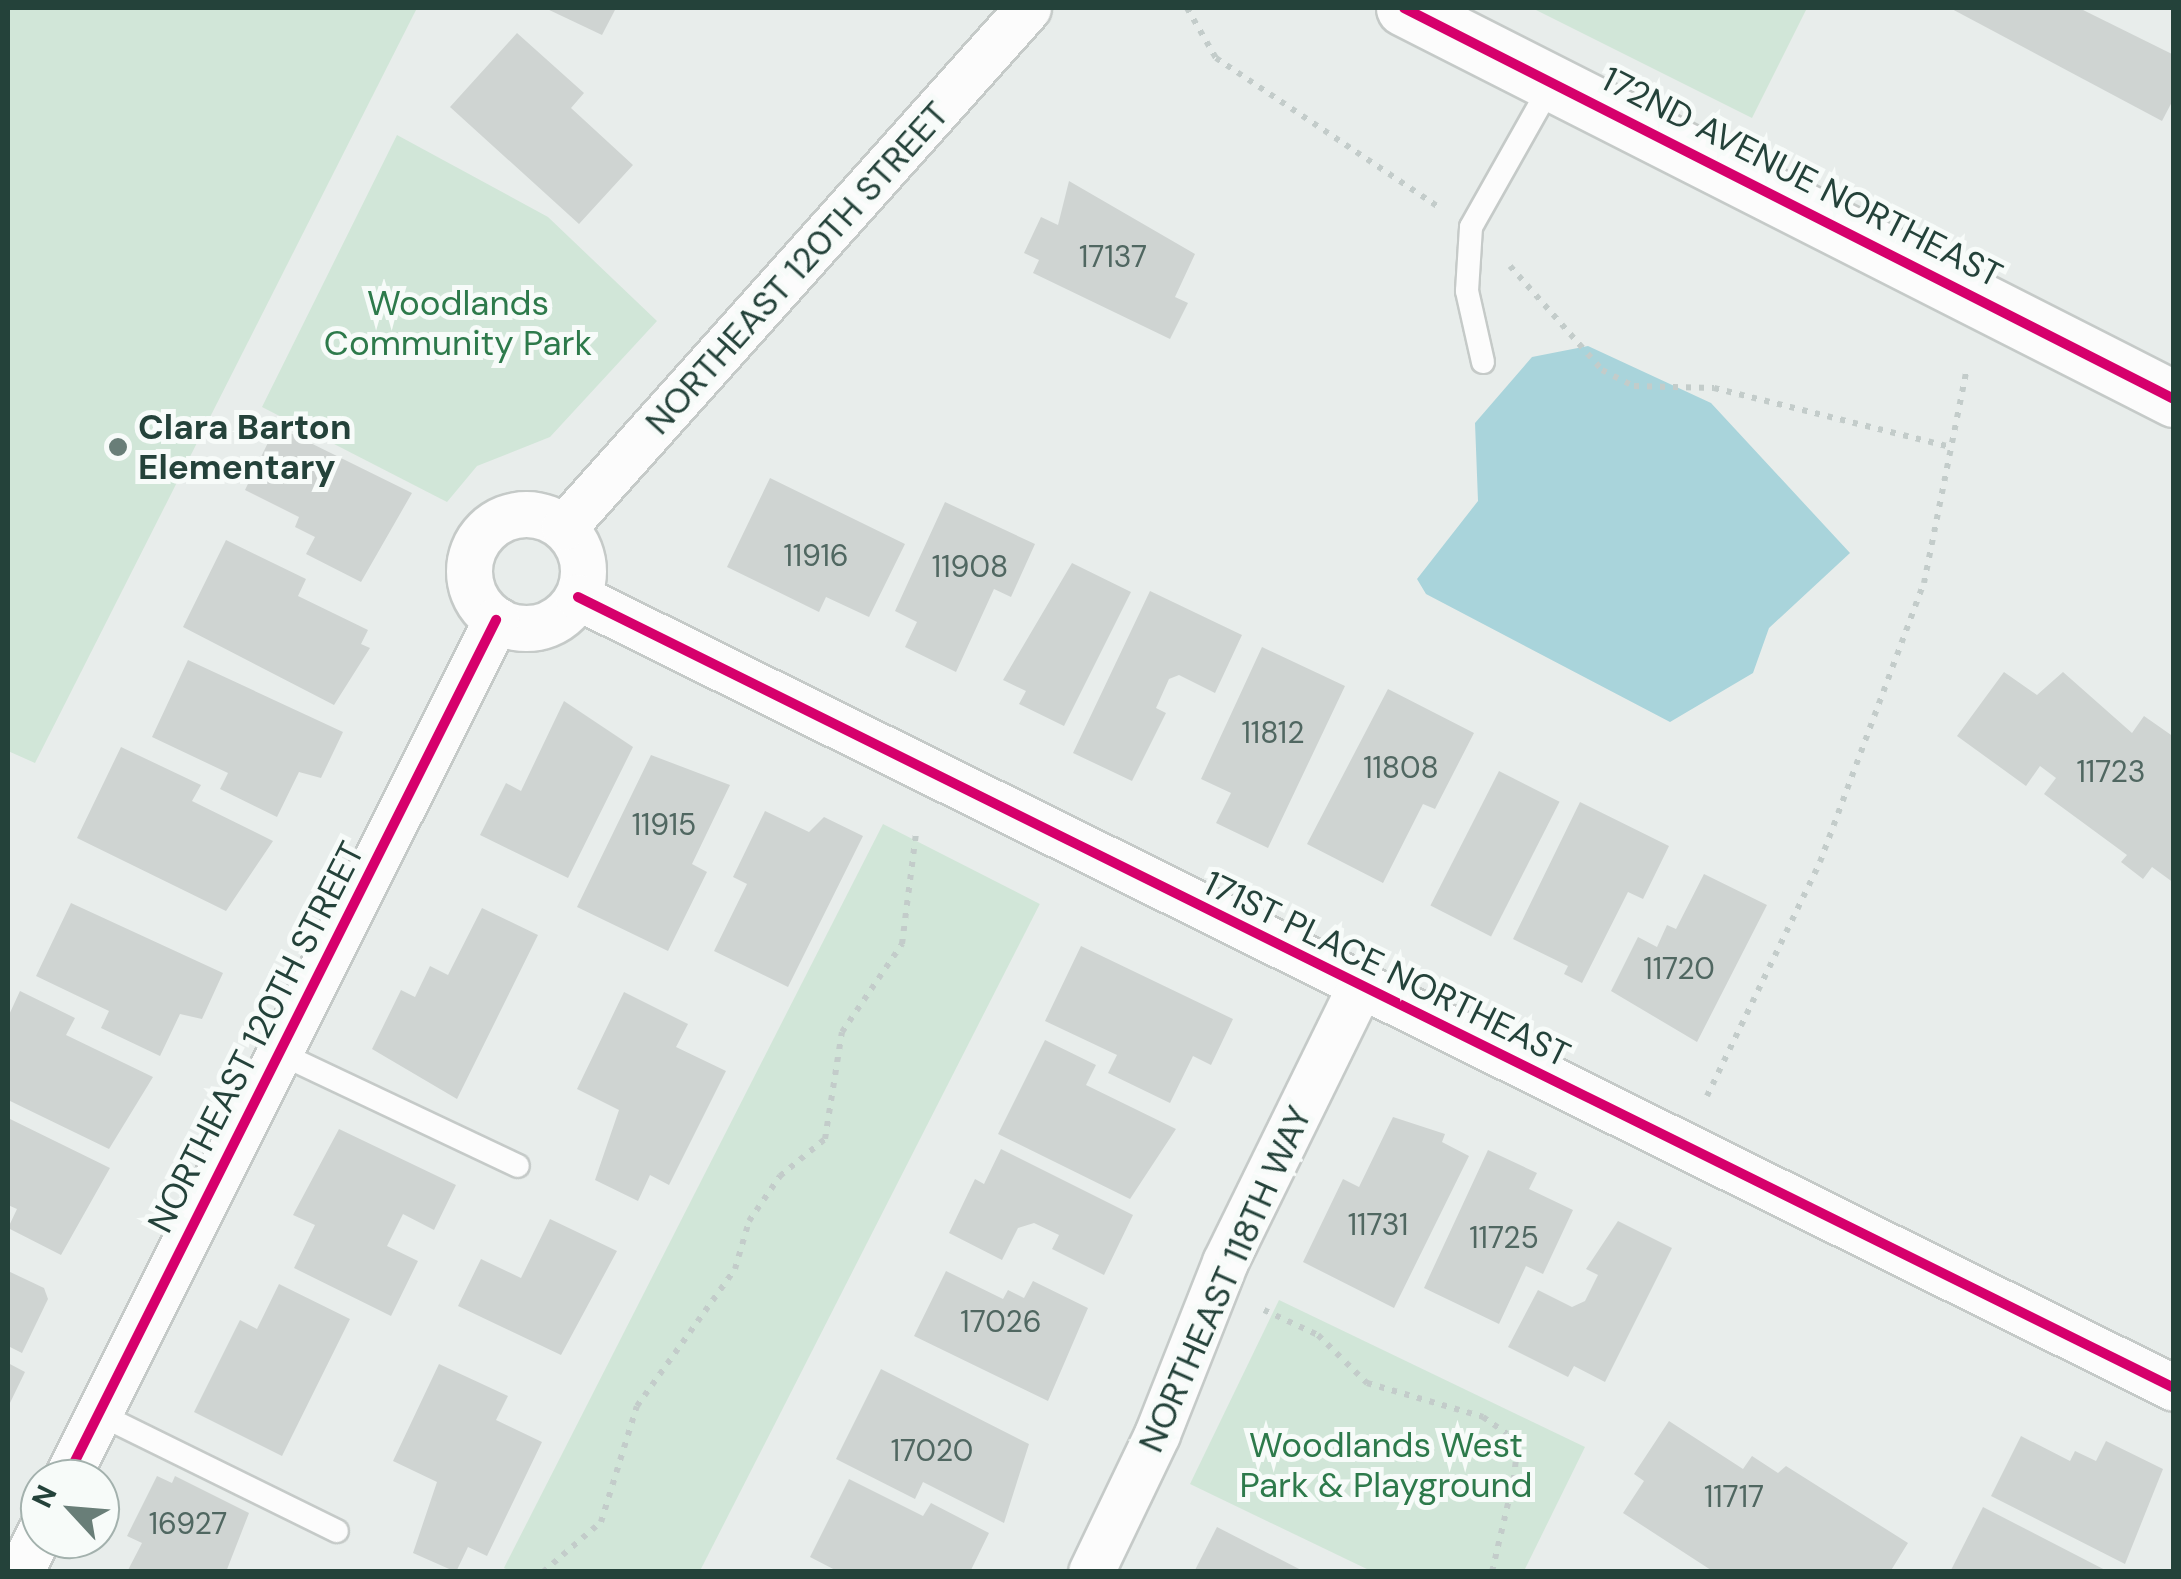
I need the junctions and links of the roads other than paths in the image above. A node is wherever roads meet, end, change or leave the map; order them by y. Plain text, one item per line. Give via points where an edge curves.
1 (1028, 8) edge
2 (1404, 8) edge
3 (1554, 80) junction
4 (1483, 362) dead end
5 (2174, 399) edge
6 (564, 528) junction
7 (578, 597) junction
8 (496, 620) junction
9 (1360, 986) junction
10 (280, 1053) junction
11 (518, 1166) dead end
12 (2174, 1388) edge
13 (99, 1414) junction
14 (76, 1459) edge
15 (337, 1531) dead end
16 (1091, 1572) edge

1 - 6 street, NORTHEAST 120TH STREET
2 - 3 street, 172ND AVENUE NORTHEAST
3 - 4 lane via 1472,228 1467,291
3 - 5 street, 172ND AVENUE NORTHEAST
6 - 7 street via 582,560
6 - 8 street via 530,514 494,523 480,536 468,572 481,607
7 - 8 street via 550,624 532,628
7 - 9 street, 171ST PLACE NORTHEAST
8 - 10 street, NORTHEAST 120TH STREET
9 - 12 street, 171ST PLACE NORTHEAST
9 - 16 street, NORTHEAST 118TH WAY via 1224,1262 1157,1434
10 - 11 lane
10 - 13 street, NORTHEAST 120TH STREET
13 - 14 street, NORTHEAST 120TH STREET
13 - 15 lane

